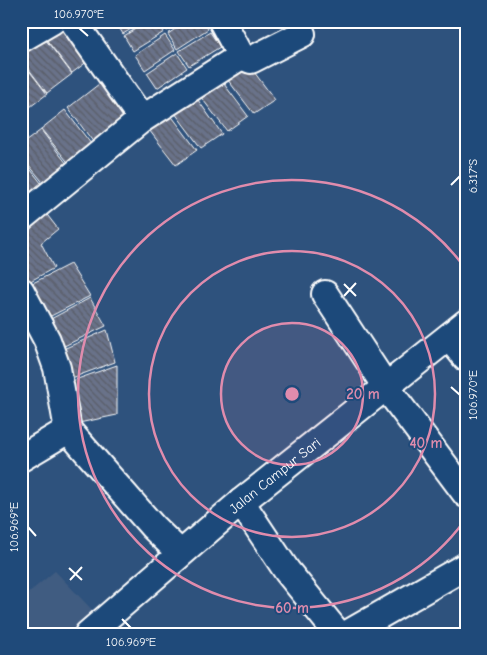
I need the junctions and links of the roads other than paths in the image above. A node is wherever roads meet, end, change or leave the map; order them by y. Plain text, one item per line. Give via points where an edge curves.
1 (52, 21) edge
2 (72, 21) edge
3 (222, 21) edge
4 (302, 34) dead end
5 (21, 39) edge
6 (241, 56) junction
7 (142, 119) junction
8 (21, 218) edge
9 (21, 291) edge
10 (325, 294) dead end
11 (457, 330) edge
12 (466, 358) edge
13 (386, 387) junction
14 (68, 430) junction
15 (21, 458) edge
16 (466, 494) edge
17 (241, 502) junction
18 (180, 553) junction
19 (466, 566) edge
20 (88, 634) edge
21 (338, 634) edge
22 (347, 634) edge

1 - 5 street
2 - 7 street
3 - 6 street
4 - 6 street via 251,60
6 - 7 street
7 - 8 street
9 - 14 street via 47,340 57,368
10 - 13 street
11 - 12 street
11 - 13 street, Jalan Campur Sari
13 - 16 street
13 - 17 street, Jalan Campur Sari
14 - 15 street
14 - 18 street
17 - 18 street, Jalan Campur Sari
17 - 21 street via 288,571
18 - 20 street, Jalan Campur Sari
19 - 22 street

